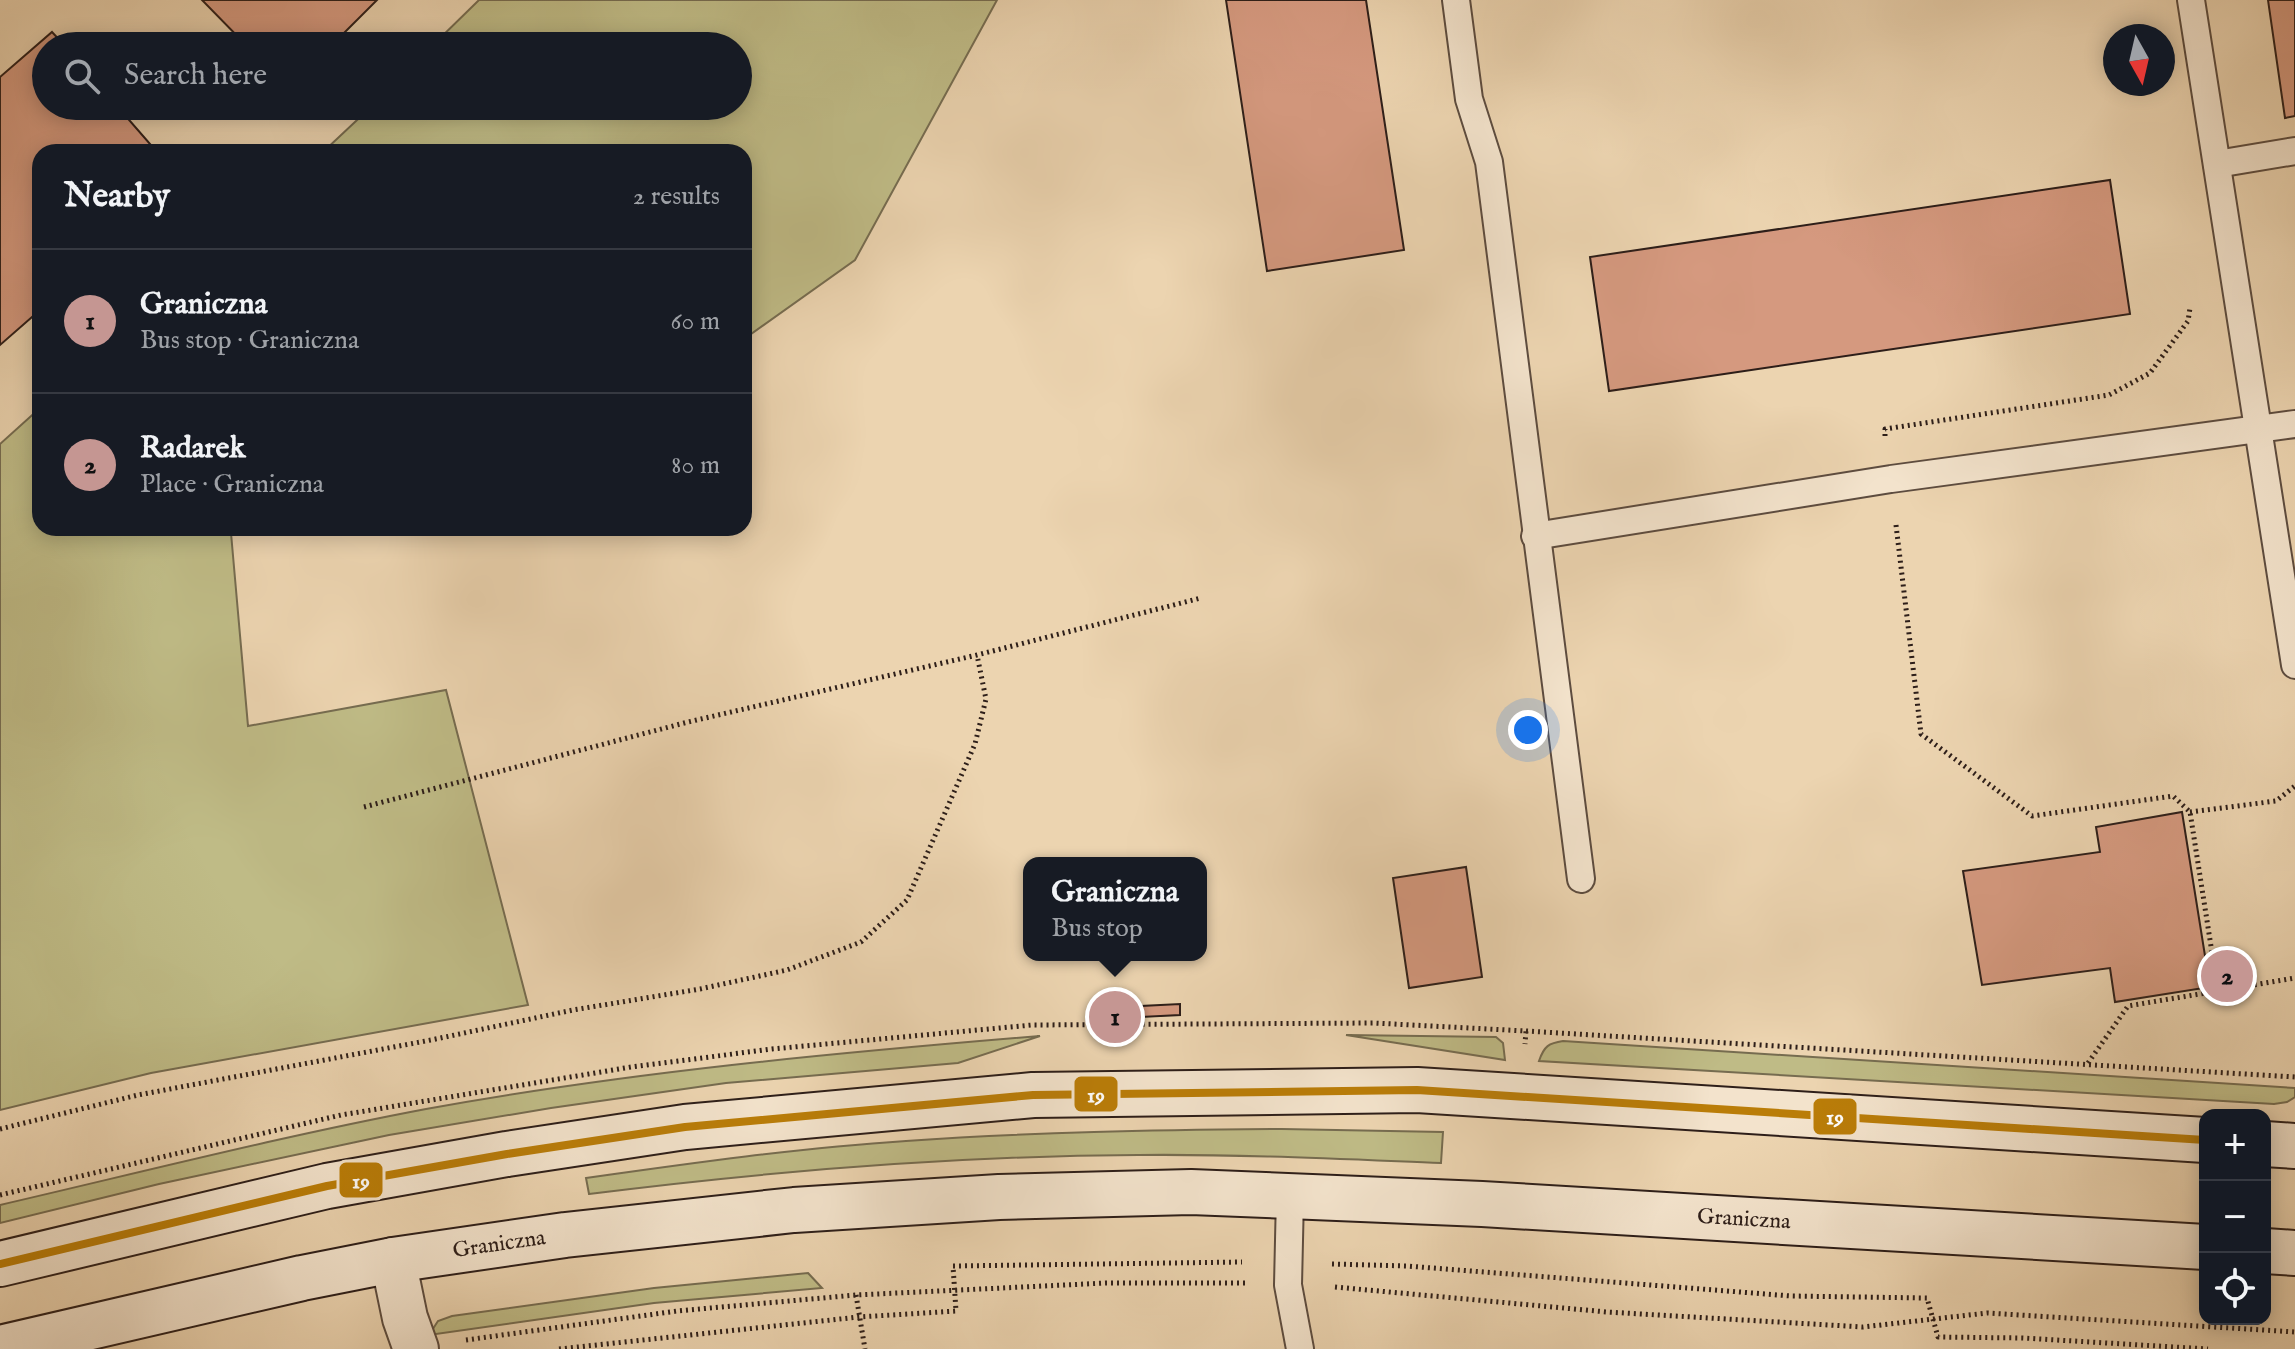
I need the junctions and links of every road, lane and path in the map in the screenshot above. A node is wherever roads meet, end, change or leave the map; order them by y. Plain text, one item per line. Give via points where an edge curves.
1 (1456, 0) edge
2 (2191, 0) edge
3 (2295, 151) edge
4 (2217, 164) junction
5 (2236, 279) junction
6 (2295, 424) edge
7 (2259, 428) junction
8 (1891, 479) junction
9 (1535, 536) junction
10 (1201, 598) dead end
11 (977, 655) junction
12 (2295, 665) edge
13 (2295, 786) edge
14 (364, 807) dead end
15 (2190, 812) junction
16 (1581, 879) dead end
17 (2295, 978) edge
18 (2218, 991) junction
19 (1526, 1031) dead end
20 (2088, 1064) junction
21 (2295, 1077) edge
22 (0, 1129) edge
23 (2199, 1140) edge
24 (2271, 1144) edge
25 (2295, 1146) edge
26 (1290, 1196) junction
27 (2199, 1247) edge
28 (2271, 1251) edge
29 (2295, 1253) edge
30 (1462, 1259) dead end
31 (393, 1260) junction
32 (0, 1264) edge
33 (1461, 1272) junction
34 (1289, 1274) junction
35 (955, 1290) junction
36 (856, 1295) junction
37 (859, 1317) junction
38 (1932, 1321) junction
39 (2295, 1332) edge
40 (462, 1341) dead end
41 (0, 1348) edge
42 (416, 1349) edge
43 (559, 1349) edge
44 (865, 1349) edge
45 (1300, 1349) edge
46 (2208, 1349) edge

1 - 9 lane via 1469,99 1489,162
2 - 4 lane
3 - 4 lane
4 - 5 lane
5 - 7 lane
5 - 8 path via 2193,284 2188,321 2168,351 2150,373 2109,395 1885,429
6 - 7 lane
7 - 8 lane
7 - 12 lane
8 - 9 lane
8 - 15 path via 1921,734 2032,816 2173,796
9 - 16 lane
10 - 11 path
11 - 14 path via 688,722
11 - 22 path via 986,699 975,744 907,900 861,942 787,970 700,989 138,1095
13 - 15 path via 2276,801
15 - 18 path
17 - 18 path
18 - 20 path via 2128,1006
19 - 20 path
20 - 21 path
23 - 32 main road via 1417,1090 1033,1095 685,1127 507,1154 327,1186
24 - 25 main road
26 - 27 main road, Graniczna
26 - 31 main road, Graniczna via 1191,1192 887,1203 581,1233
26 - 34 lane
28 - 29 main road
30 - 33 path
31 - 41 main road, Graniczna
31 - 42 main road
33 - 34 path via 1407,1266
33 - 38 path via 1791,1296 1927,1298
34 - 35 path
34 - 35 path via 953,1266
34 - 38 path via 1360,1288 1607,1312 1863,1327
34 - 45 lane
35 - 36 path
35 - 37 path via 956,1311
36 - 37 path
36 - 40 path via 677,1311
37 - 43 path
37 - 44 path
38 - 39 path via 1987,1313
38 - 46 path via 1938,1337

